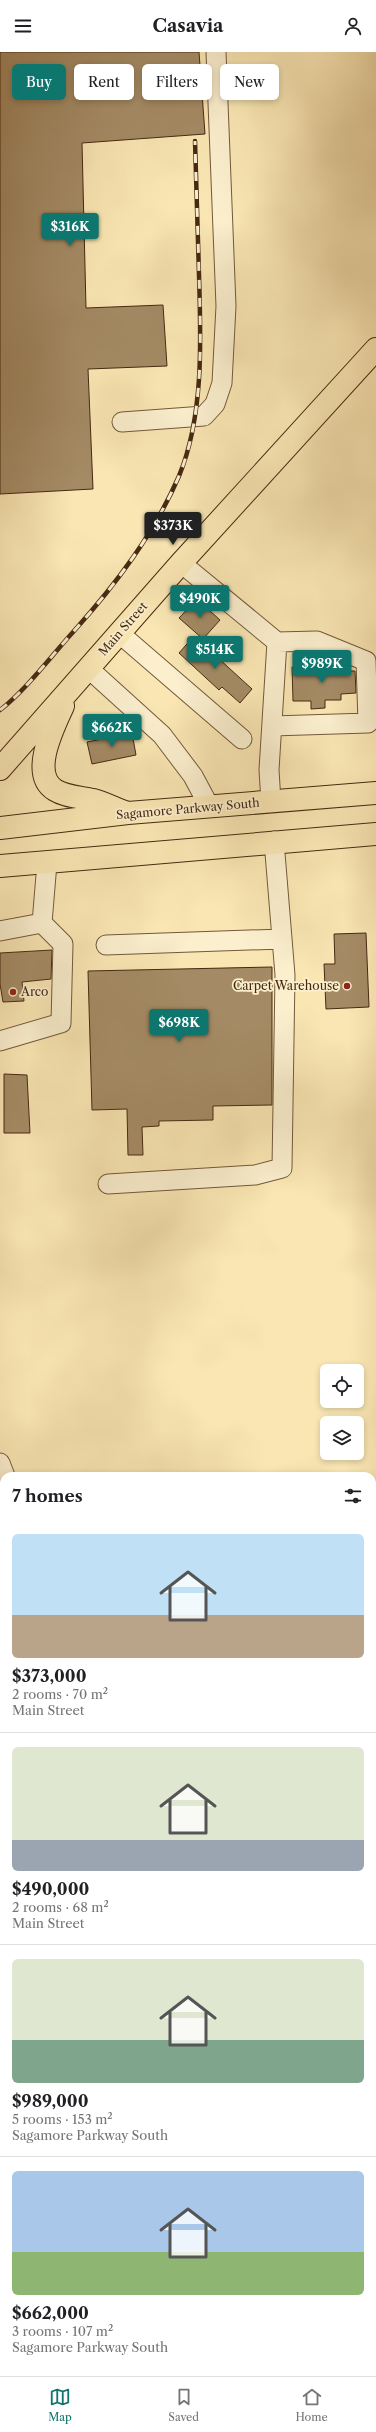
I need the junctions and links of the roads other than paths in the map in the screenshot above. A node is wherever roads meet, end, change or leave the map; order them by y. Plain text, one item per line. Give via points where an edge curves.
1 (216, 52) edge
2 (376, 350) edge
3 (122, 422) dead end
4 (181, 563) junction
5 (119, 633) junction
6 (277, 642) junction
7 (88, 668) junction
8 (72, 685) junction
9 (272, 726) junction
10 (242, 738) dead end
11 (0, 769) edge
12 (376, 793) edge
13 (271, 802) junction
14 (209, 806) junction
15 (128, 813) junction
16 (0, 828) edge
17 (376, 834) edge
18 (274, 841) junction
19 (48, 863) junction
20 (0, 866) edge
21 (42, 923) junction
22 (0, 931) edge
23 (281, 939) junction
24 (106, 945) dead end
25 (0, 1041) edge
26 (108, 1184) dead end

1 - 3 lane via 226,306 222,383 215,404 204,416
2 - 4 main road, Main Street
4 - 5 main road, Main Street
4 - 6 lane
5 - 7 main road, Main Street
5 - 10 lane
6 - 9 lane
6 - 9 lane via 317,641 366,661 368,724
7 - 8 main road, Main Street
7 - 14 lane via 162,735 193,776
8 - 11 main road, Main Street
8 - 15 main road via 46,745 42,767 47,782 54,790 66,795 94,801
9 - 13 lane via 269,770
12 - 13 main road, Sagamore Parkway South
13 - 14 main road, Sagamore Parkway South
14 - 15 main road, Sagamore Parkway South
15 - 16 main road, Sagamore Parkway South
17 - 18 main road
18 - 19 main road
18 - 23 lane
19 - 20 main road
19 - 21 lane
21 - 22 lane
21 - 25 lane via 63,944 61,1023
23 - 24 lane
23 - 26 lane via 285,975 282,1168 255,1175

